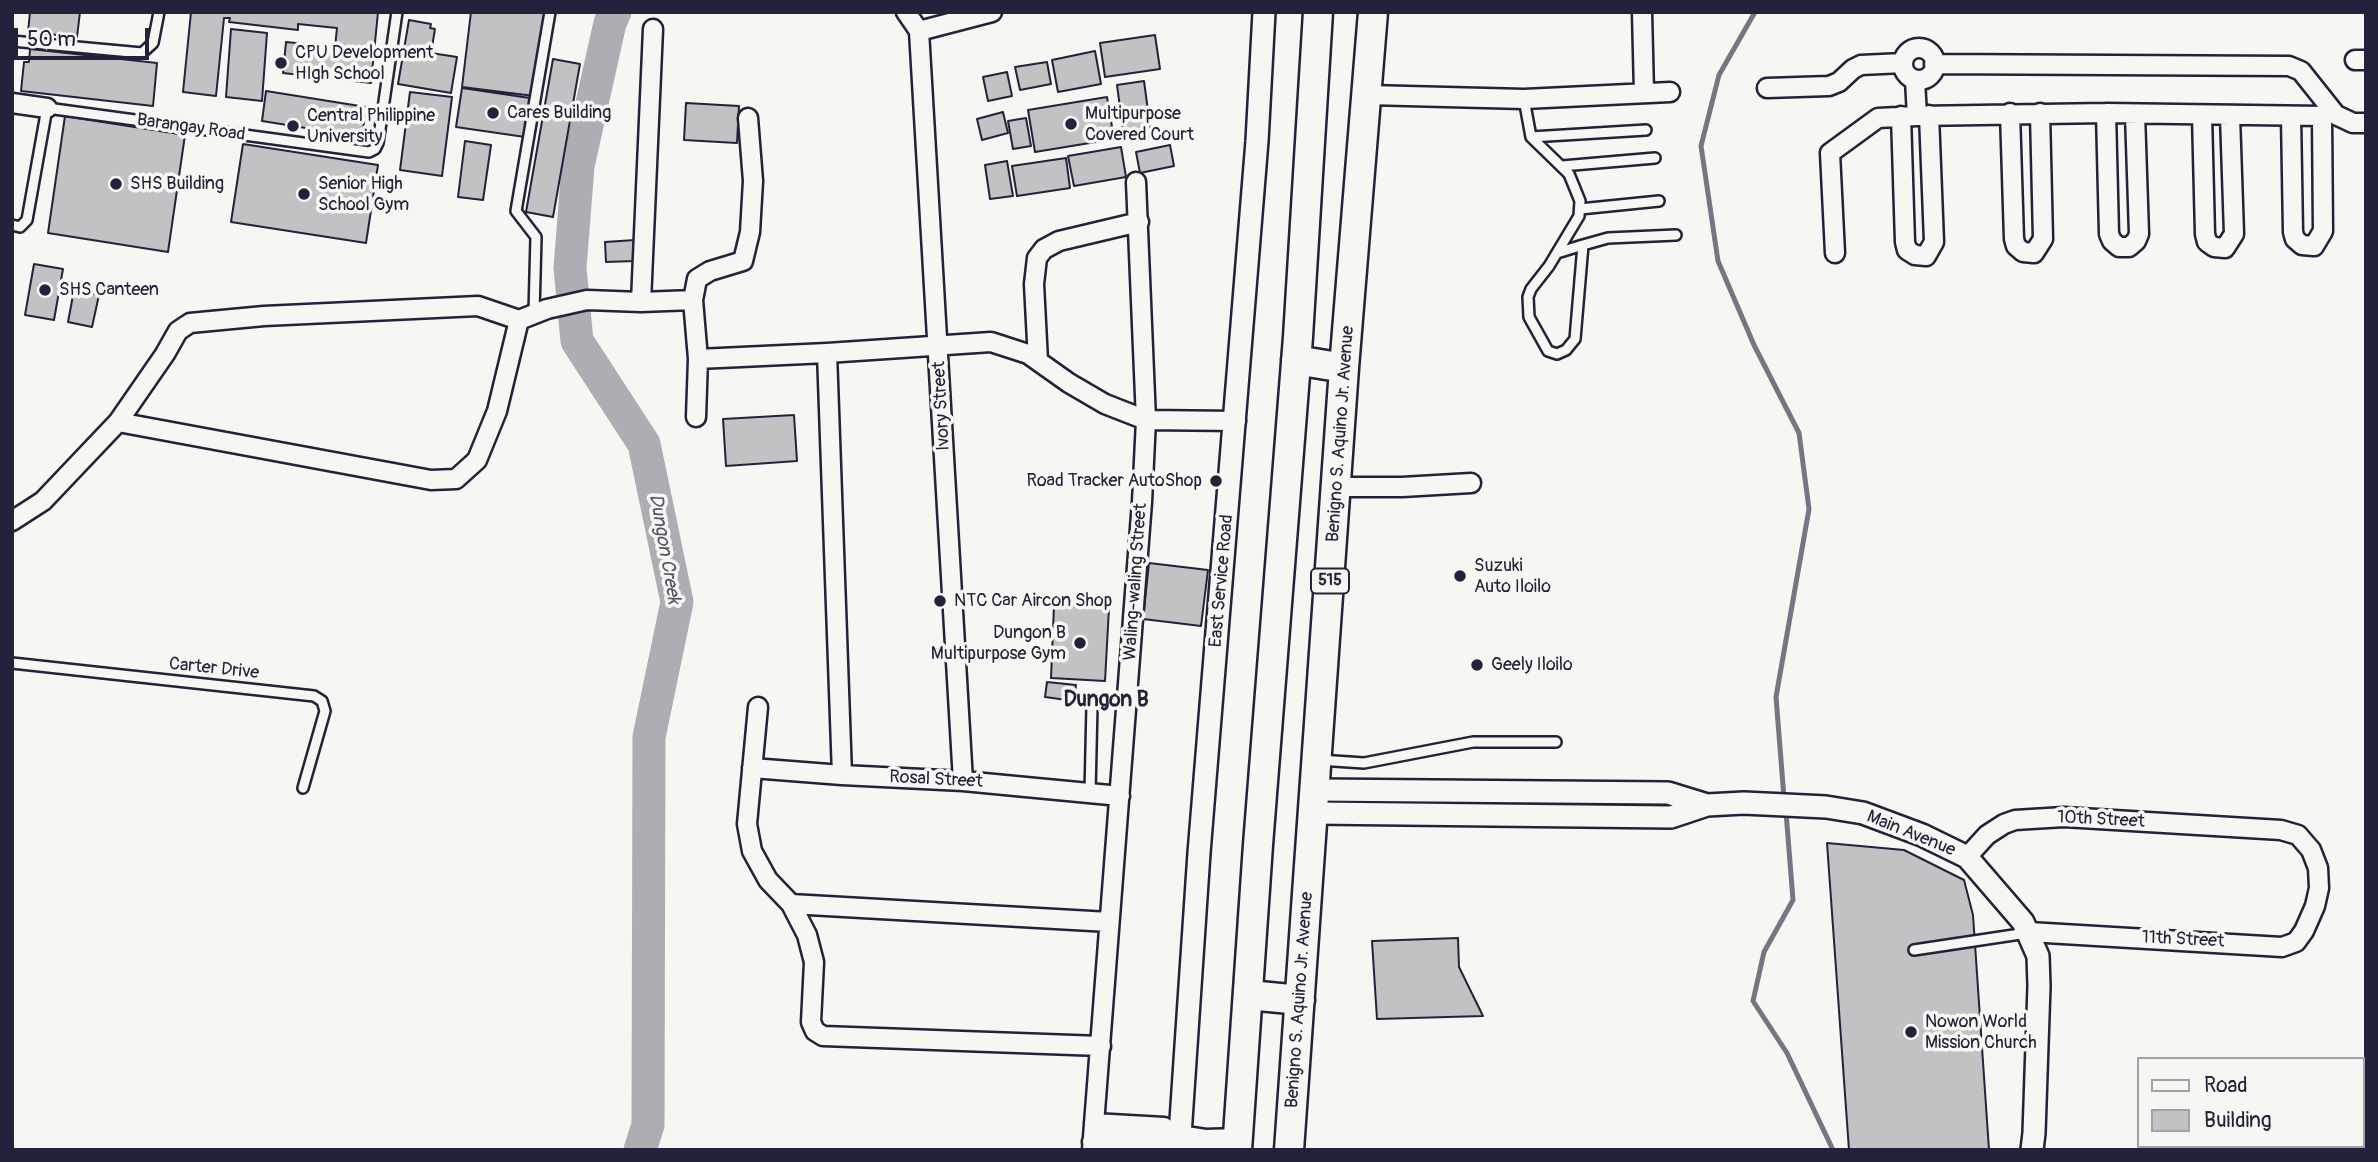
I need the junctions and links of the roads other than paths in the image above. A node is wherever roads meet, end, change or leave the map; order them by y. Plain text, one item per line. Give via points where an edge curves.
1 (159, 12) edge
2 (397, 12) edge
3 (550, 12) edge
4 (906, 12) edge
5 (992, 12) edge
6 (1264, 12) edge
7 (1318, 12) edge
8 (1373, 12) edge
9 (1642, 12) edge
10 (653, 29) dead end
11 (919, 31) junction
12 (12, 41) edge
13 (1903, 63) junction
14 (1934, 64) junction
15 (1915, 80) junction
16 (1767, 88) dead end
17 (1670, 92) dead end
18 (1644, 93) junction
19 (1368, 95) junction
20 (1524, 99) junction
21 (12, 103) edge
22 (47, 108) junction
23 (2010, 113) junction
24 (2040, 113) junction
25 (2106, 113) junction
26 (2135, 114) junction
27 (2202, 115) junction
28 (1916, 116) junction
29 (2291, 116) junction
30 (2230, 117) junction
31 (748, 118) dead end
32 (2366, 123) edge
33 (1646, 130) dead end
34 (1531, 136) junction
35 (1655, 158) dead end
36 (1562, 166) junction
37 (1136, 182) dead end
38 (1659, 201) dead end
39 (1580, 209) junction
40 (1139, 222) junction
41 (12, 225) edge
42 (1676, 235) dead end
43 (1583, 245) junction
44 (1835, 253) dead end
45 (1557, 254) junction
46 (693, 300) junction
47 (641, 302) junction
48 (533, 314) junction
49 (939, 347) junction
50 (827, 353) junction
51 (698, 359) junction
52 (1296, 360) junction
53 (1038, 361) junction
54 (1344, 368) junction
55 (696, 417) dead end
56 (1146, 419) junction
57 (1236, 421) junction
58 (118, 422) junction
59 (1471, 483) dead end
60 (1337, 487) junction
61 (12, 521) edge
62 (12, 663) edge
63 (1092, 705) dead end
64 (758, 707) dead end
65 (1556, 742) dead end
66 (1317, 760) junction
67 (752, 768) junction
68 (842, 775) junction
69 (963, 781) junction
70 (303, 788) dead end
71 (1090, 793) junction
72 (1120, 796) junction
73 (1315, 802) junction
74 (1967, 857) junction
75 (791, 904) junction
76 (2315, 906) joint
77 (1109, 922) junction
78 (2029, 932) junction
79 (1914, 950) dead end
80 (1249, 995) junction
81 (1300, 1000) junction
82 (1101, 1046) junction
83 (1094, 1123) junction
84 (1179, 1145) edge
85 (1092, 1146) edge
86 (1237, 1147) edge
87 (1289, 1150) edge
88 (2032, 1150) edge

1 - 12 lane via 153,43 142,53
2 - 22 lane, Barangay Road via 378,143 369,152
3 - 48 lane via 516,211 536,237
4 - 11 street
5 - 11 street
6 - 57 street, East Service Road
7 - 52 highway
8 - 19 highway, Benigno S. Aquino Jr. Avenue / 515
9 - 18 street
10 - 47 street
11 - 49 street, Ivory Street
13 - 14 street via 1908,51 1924,48
13 - 15 street
13 - 16 street via 1861,65 1829,86
14 - 15 street via 1929,76
14 - 32 street via 2289,66 2301,71 2336,115
15 - 28 street
17 - 18 street
18 - 20 street
19 - 20 street
19 - 54 highway, Benigno S. Aquino Jr. Avenue / 515
20 - 34 lane
21 - 22 street, Barangay Road
22 - 41 lane via 27,220 20,227
23 - 24 street
23 - 24 street via 2015,246 2034,253 2043,239
23 - 28 street
24 - 25 street
25 - 26 street
25 - 26 street via 2109,234 2119,247 2129,247 2139,234
26 - 27 street
27 - 30 street
27 - 30 street via 2204,234 2214,247 2225,248 2234,234
28 - 28 street via 1905,242 1914,255 1926,256 1934,242
28 - 44 street via 1878,118 1830,153
29 - 29 street via 2293,232 2302,245 2314,246 2323,232 2322,116
29 - 30 street
31 - 46 street via 753,181 743,261 697,279
33 - 34 lane
34 - 36 lane
35 - 36 lane
36 - 39 lane via 1572,180
37 - 40 street, Waling-waling Street
38 - 39 lane
39 - 45 lane
40 - 53 street via 1059,241 1037,258
40 - 56 street, Waling-waling Street
42 - 43 lane via 1608,238
43 - 45 lane
43 - 45 lane via 1575,339 1557,354 1548,351 1529,317 1528,297
46 - 47 street
46 - 51 street
47 - 48 street via 587,300
48 - 58 street via 478,306 190,323 178,331
48 - 58 street via 477,460 456,479 431,480
49 - 50 street
49 - 53 street via 991,342
49 - 69 street, Ivory Street
50 - 51 street
50 - 68 street
51 - 55 street
52 - 54 highway
52 - 80 highway
53 - 56 street via 1105,404
54 - 60 highway, Benigno S. Aquino Jr. Avenue / 515
56 - 57 street
56 - 72 street, Waling-waling Street
57 - 84 street, East Service Road
58 - 61 street via 43,501
59 - 60 street
60 - 66 highway, Benigno S. Aquino Jr. Avenue / 515
62 - 70 lane, Carter Drive via 314,696 325,710
63 - 71 lane
64 - 67 street
65 - 66 lane via 1473,742 1364,763
66 - 73 highway, Benigno S. Aquino Jr. Avenue / 515
67 - 68 street, Rosal Street
67 - 75 street via 747,824 752,851 768,880
68 - 69 street, Rosal Street
69 - 71 street, Rosal Street
71 - 72 street, Rosal Street
72 - 77 street, Waling-waling Street
73 - 74 street, Main Avenue via 1671,817 1707,804 1826,807 1888,820
73 - 81 highway, Benigno S. Aquino Jr. Avenue / 515
74 - 76 street, 10th Street via 1986,835 2015,820 2064,817 2281,830 2298,835 2311,850 2318,868
74 - 78 street, Main Avenue
75 - 77 street
75 - 82 street via 814,962 811,1022 823,1035
76 - 78 street, 11th Street via 2296,942 2281,947
77 - 82 street, Waling-waling Street
78 - 79 lane
78 - 88 street, Main Avenue via 2038,956 2039,986
80 - 81 highway
80 - 86 highway
81 - 87 highway, Benigno S. Aquino Jr. Avenue / 515
82 - 83 street, Waling-waling Street
83 - 84 street via 1164,1127
83 - 85 street, Waling-waling Street
84 - 85 street
84 - 86 highway

